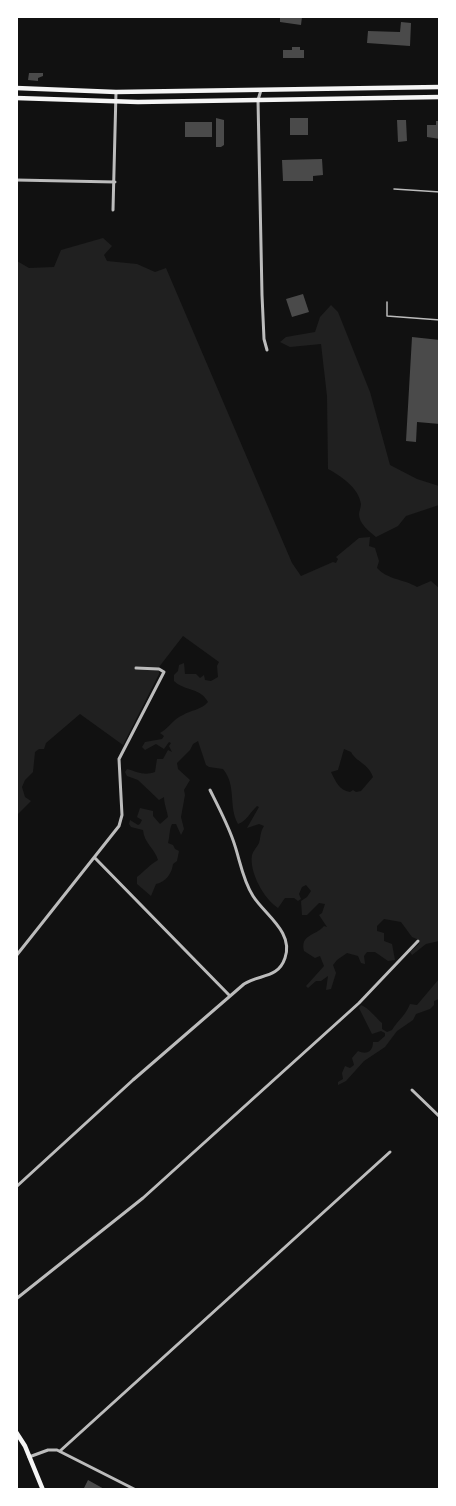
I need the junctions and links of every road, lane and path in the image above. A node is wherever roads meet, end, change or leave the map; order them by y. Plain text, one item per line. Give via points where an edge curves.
1 (440, 87) edge
2 (16, 88) edge
3 (261, 90) junction
4 (116, 92) junction
5 (440, 97) edge
6 (16, 98) edge
7 (258, 100) junction
8 (116, 102) junction
9 (16, 180) edge
10 (115, 182) junction
11 (394, 189) dead end
12 (440, 192) edge
13 (113, 210) dead end
14 (387, 302) dead end
15 (440, 320) edge
16 (267, 350) dead end
17 (136, 668) dead end
18 (210, 790) dead end
19 (95, 858) junction
20 (418, 941) dead end
21 (16, 956) edge
22 (230, 996) junction
23 (412, 1090) dead end
24 (440, 1117) edge
25 (390, 1152) dead end
26 (16, 1187) edge
27 (16, 1299) edge
28 (16, 1432) edge
29 (60, 1451) junction
30 (29, 1457) junction
31 (43, 1490) edge
32 (136, 1490) edge

1 - 3 main road
2 - 4 main road
3 - 4 main road
3 - 7 street
4 - 8 street
5 - 7 main road
6 - 8 main road
7 - 8 main road
7 - 16 street via 262,295
8 - 10 street
9 - 10 street
10 - 13 street
11 - 12 lane
14 - 15 lane via 387,316
17 - 19 street via 164,672 119,759 122,815 117,829
18 - 22 street via 234,842 249,889 282,931 287,945 278,970 248,981
19 - 21 street
19 - 22 street
20 - 27 street via 359,1003 151,1191
22 - 26 street
23 - 24 street
25 - 29 street
28 - 30 main road
29 - 30 street via 50,1449
29 - 32 street
30 - 31 main road

